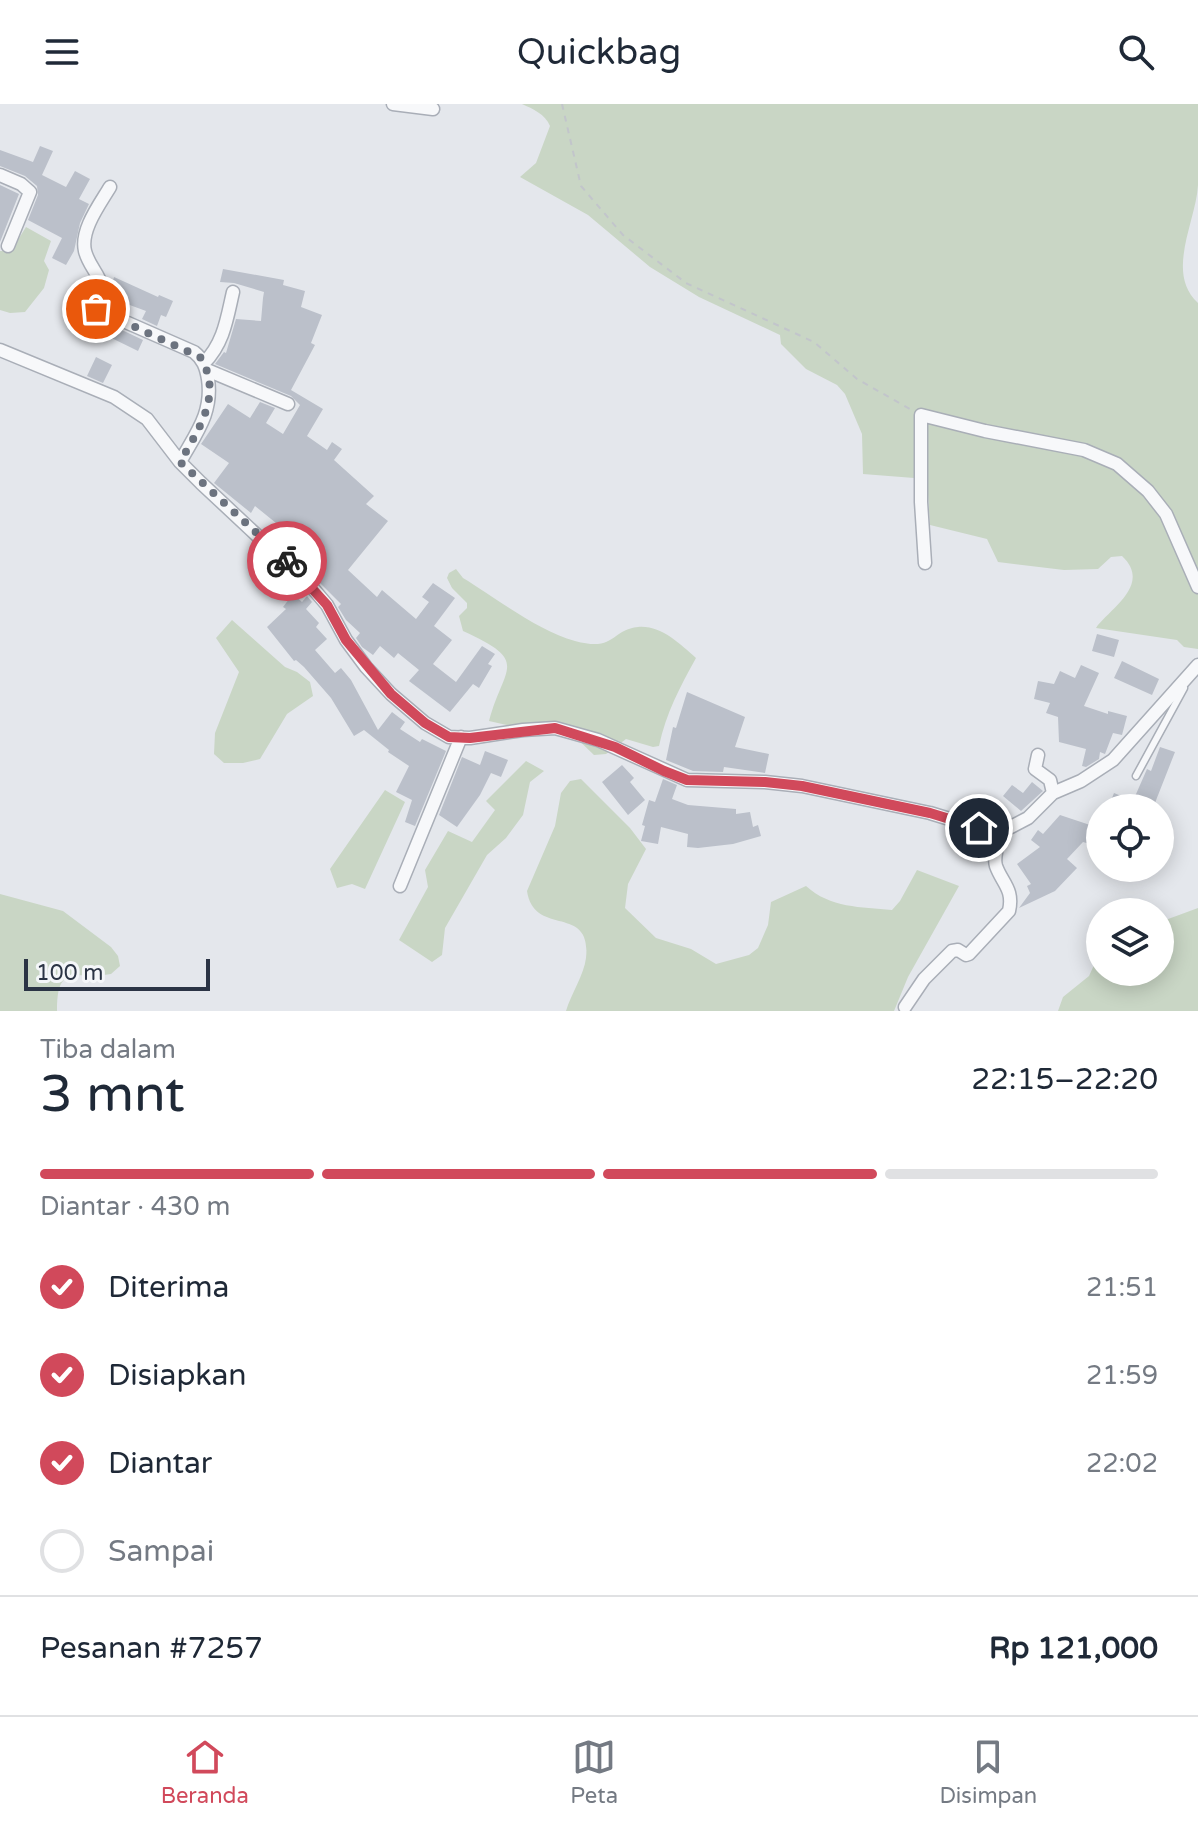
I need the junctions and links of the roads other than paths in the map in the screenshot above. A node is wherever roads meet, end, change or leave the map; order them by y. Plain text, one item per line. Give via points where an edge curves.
1 (393, 104) edge
2 (433, 109) dead end
3 (0, 175) edge
4 (110, 187) dead end
5 (8, 246) dead end
6 (233, 292) dead end
7 (0, 350) edge
8 (205, 366) junction
9 (288, 404) dead end
10 (180, 462) junction
11 (925, 563) dead end
12 (1198, 587) edge
13 (1194, 669) edge
14 (461, 737) junction
15 (1038, 755) dead end
16 (1136, 776) dead end
17 (1053, 793) junction
18 (1001, 832) junction
19 (400, 886) dead end
20 (905, 1007) dead end

1 - 2 street
3 - 5 street via 30,192
4 - 8 street via 84,243 102,286 96,309 194,352
6 - 8 street via 222,336
7 - 10 street via 133,408
8 - 9 street
8 - 10 street via 210,402
10 - 14 street via 310,585 391,694 425,723 449,737
11 - 12 street via 921,415 1084,450 1117,464 1166,514
13 - 16 lane
13 - 17 street via 1113,760
14 - 18 street via 555,728 598,740 687,780 802,786
14 - 19 street
15 - 17 street via 1035,769 1050,780
17 - 18 street via 1028,818
18 - 20 street via 996,864 1007,884 1009,911 969,954 952,951 927,974

